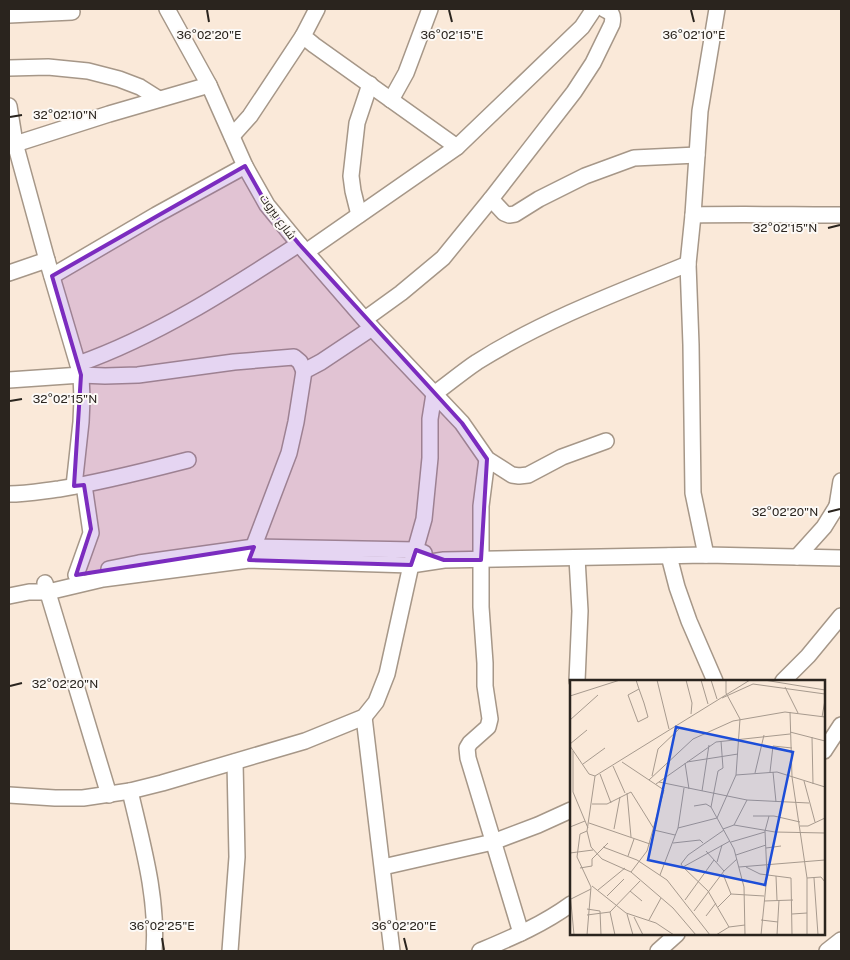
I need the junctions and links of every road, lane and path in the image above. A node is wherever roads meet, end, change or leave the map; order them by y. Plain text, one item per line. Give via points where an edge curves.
1 (167, 9) edge
2 (430, 9) edge
3 (594, 9) edge
4 (604, 9) edge
5 (717, 9) edge
6 (313, 11) edge
7 (72, 12) dead end
8 (9, 15) edge
9 (303, 36) junction
10 (9, 68) edge
11 (370, 84) junction
12 (209, 85) junction
13 (159, 99) junction
14 (392, 100) junction
15 (9, 106) edge
16 (232, 136) junction
17 (12, 145) edge
18 (457, 147) junction
19 (697, 155) junction
20 (244, 166) junction
21 (491, 199) junction
22 (359, 215) junction
23 (693, 215) junction
24 (841, 215) edge
25 (302, 248) junction
26 (47, 260) junction
27 (688, 264) junction
28 (9, 273) edge
29 (52, 276) junction
30 (369, 324) junction
31 (79, 369) junction
32 (304, 371) junction
33 (9, 380) edge
34 (434, 394) junction
35 (606, 440) dead end
36 (487, 459) junction
37 (188, 460) dead end
38 (841, 481) edge
39 (80, 485) junction
40 (9, 494) edge
41 (839, 507) edge
42 (416, 550) junction
43 (251, 554) junction
44 (706, 555) junction
45 (668, 556) junction
46 (797, 557) junction
47 (577, 558) junction
48 (841, 558) edge
49 (444, 560) junction
50 (481, 560) junction
51 (411, 565) junction
52 (76, 575) junction
53 (47, 588) junction
54 (9, 596) edge
55 (841, 616) edge
56 (577, 680) edge
57 (715, 680) edge
58 (784, 680) edge
59 (364, 717) junction
60 (841, 726) edge
61 (825, 750) edge
62 (235, 762) junction
63 (130, 791) junction
64 (9, 794) edge
65 (109, 794) junction
66 (570, 810) edge
67 (493, 842) junction
68 (383, 867) junction
69 (570, 905) edge
70 (521, 934) junction
71 (677, 935) edge
72 (841, 940) edge
73 (154, 951) edge
74 (230, 951) edge
75 (392, 951) edge
76 (480, 951) edge
77 (658, 951) edge
78 (828, 951) edge

1 - 12 street, شارع بيروت
2 - 14 street via 406,73
3 - 18 street via 582,27
4 - 21 street via 611,12 612,24 593,63
5 - 19 street via 700,110
6 - 9 street
7 - 8 street
9 - 11 street
9 - 16 street via 250,116
10 - 13 street via 48,66 88,71 140,87
11 - 14 street
11 - 22 street via 357,123 351,176
12 - 13 street
12 - 16 street, شارع بيروت
13 - 17 street
14 - 18 street
15 - 17 street
16 - 20 street, شارع بيروت
17 - 26 street
18 - 22 street
19 - 21 street via 634,158 585,176 515,214 504,213
19 - 23 street
20 - 25 street, شارع بيروت via 267,205
20 - 29 street
21 - 30 street via 443,258
22 - 25 street
23 - 24 street
23 - 27 street
25 - 30 street, شارع بيروت
25 - 31 street via 187,314
26 - 28 street
26 - 29 street
27 - 34 street via 539,327 477,363
27 - 44 street via 693,493
29 - 31 street
30 - 32 street via 321,362
30 - 34 street, شارع بيروت
31 - 32 street via 105,376 138,375 294,357
31 - 33 street
31 - 39 street via 82,399
32 - 43 street via 289,453
34 - 36 street, شارع بيروت via 462,423
34 - 42 street via 424,519
35 - 36 street via 562,457 528,476 512,474
36 - 50 street
37 - 39 street
38 - 41 street
39 - 40 street
39 - 52 street via 91,534
41 - 46 street
42 - 43 street
42 - 49 street
42 - 51 street
43 - 51 street
43 - 52 street via 140,563
43 - 53 street
44 - 45 street
44 - 46 street
45 - 47 street
45 - 57 street via 689,620
46 - 48 street
47 - 50 street
47 - 56 street via 580,611
49 - 50 street
49 - 51 street
50 - 67 street via 485,686 490,718 488,727 467,748
51 - 59 street via 387,674 376,702
52 - 53 street
53 - 54 street via 40,586
53 - 65 street
55 - 58 street
59 - 62 street via 305,741
59 - 68 street
60 - 61 street
62 - 63 street
62 - 74 street via 237,857
63 - 65 street
63 - 73 street via 150,882
64 - 65 street via 55,798
66 - 67 street
67 - 68 street
67 - 70 street
68 - 75 street
69 - 70 street
70 - 76 street
71 - 77 street
72 - 78 street

